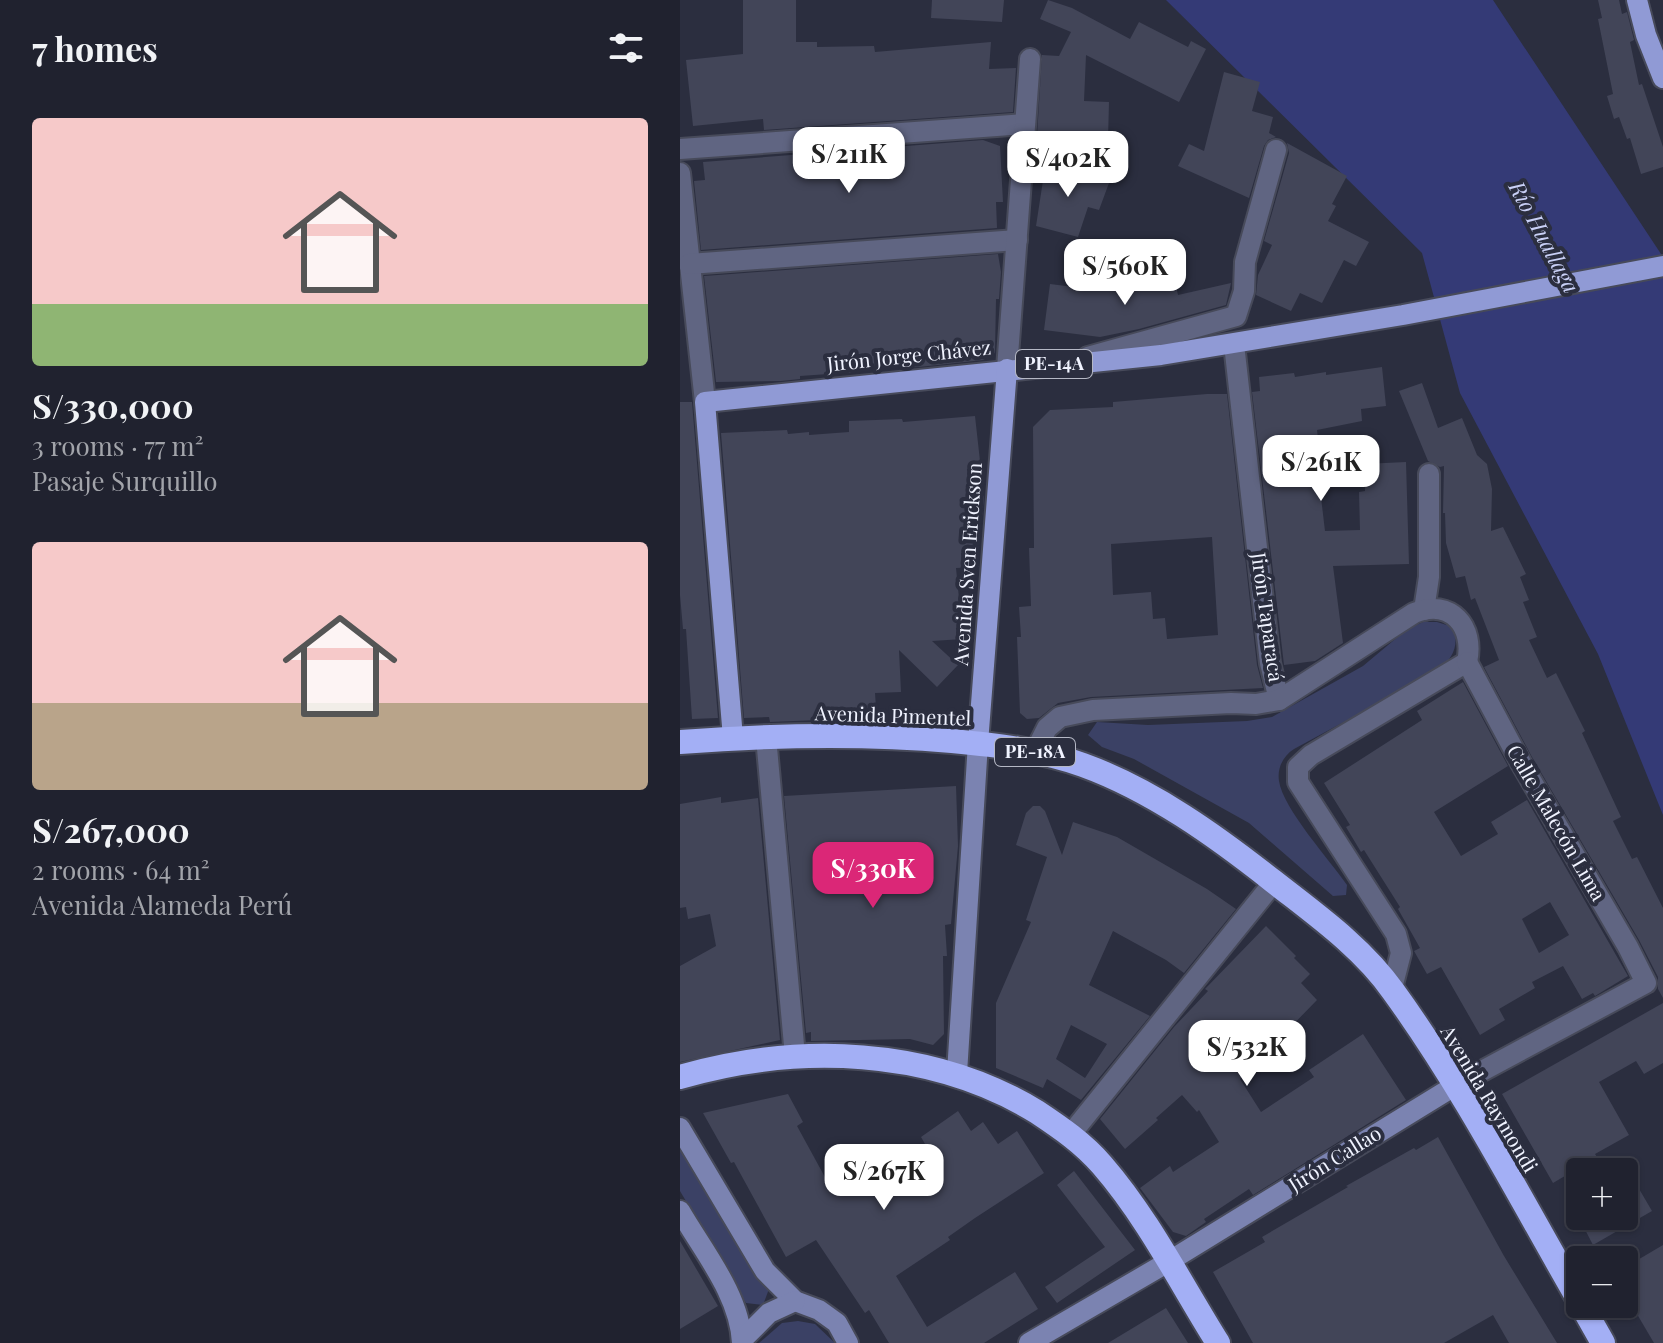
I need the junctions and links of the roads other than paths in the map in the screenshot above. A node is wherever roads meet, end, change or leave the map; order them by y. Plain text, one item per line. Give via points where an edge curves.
1 (1637, 0) edge
2 (1030, 59) dead end
3 (1663, 78) edge
4 (1025, 124) junction
5 (680, 149) edge
6 (1276, 150) dead end
7 (680, 173) edge
8 (1017, 240) junction
9 (689, 264) junction
10 (1663, 266) edge
11 (1234, 344) junction
12 (1069, 362) junction
13 (1007, 369) junction
14 (705, 402) junction
15 (1429, 474) dead end
16 (1424, 610) junction
17 (1467, 662) junction
18 (1279, 700) junction
19 (766, 737) junction
20 (733, 738) junction
21 (680, 742) edge
22 (978, 743) junction
23 (1035, 752) junction
24 (1274, 882) junction
25 (1338, 932) joint
26 (1646, 983) joint
27 (1392, 988) junction
28 (795, 1056) junction
29 (957, 1073) junction
30 (680, 1077) edge
31 (1456, 1085) junction
32 (680, 1128) edge
33 (1071, 1134) junction
34 (680, 1211) edge
35 (1168, 1262) junction
36 (1566, 1278) edge
37 (795, 1301) junction
38 (1589, 1318) edge
39 (742, 1341) edge
40 (848, 1343) edge
41 (1029, 1343) edge
42 (1218, 1343) edge
43 (1603, 1343) edge

1 - 3 main road
2 - 4 street, Avenida Sven Erickson
4 - 5 street
4 - 8 street, Avenida Sven Erickson
6 - 12 street via 1236,316
7 - 9 street
8 - 9 street
8 - 13 street, Avenida Sven Erickson
9 - 14 street
10 - 11 main road, Jirón Jorge Chávez / PE-14A
11 - 12 main road, Jirón Jorge Chávez / PE-14A
11 - 18 street, Jirón Taparacá via 1270,663
12 - 13 main road, Jirón Jorge Chávez / PE-14A
13 - 14 main road, Jirón Jorge Chávez / PE-14A
13 - 22 main road, Avenida Sven Erickson / PE-14A
14 - 20 main road
15 - 16 street
16 - 17 street via 1450,613 1463,624 1471,645
16 - 18 street
17 - 26 street, Calle Malecón Lima
17 - 27 street via 1298,767 1298,782 1396,934 1401,953
18 - 23 street via 1071,714 1047,728
19 - 20 highway, Avenida Pimentel / PE-18A
19 - 22 highway, Avenida Pimentel / PE-18A
19 - 28 street
20 - 21 highway, Avenida Pimentel / PE-18A
22 - 23 highway, Avenida Pimentel / PE-18A
22 - 29 street, Avenida Sven Erickson
23 - 24 highway, Avenida Pimentel / PE-18A via 1083,765 1157,800 1221,839
24 - 25 highway, Avenida Pimentel / PE-18A
24 - 33 street
25 - 27 highway, Avenida Raymondi / PE-18A
26 - 31 street, Jirón Callao
27 - 31 highway, Avenida Raymondi / PE-18A
28 - 29 highway via 841,1055
28 - 30 highway
29 - 33 highway via 1012,1097
31 - 35 street, Jirón Callao
31 - 36 highway, Avenida Raymondi / PE-18A
32 - 37 street via 765,1271
33 - 35 highway via 1102,1165
34 - 39 street via 729,1294
35 - 41 street, Jirón Callao
35 - 42 highway
37 - 39 street via 769,1313
37 - 40 street via 837,1323
38 - 43 highway, Avenida Raymondi / PE-18A

